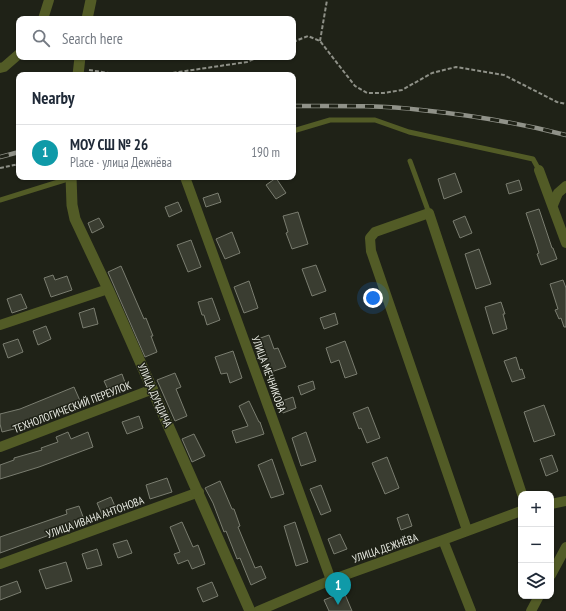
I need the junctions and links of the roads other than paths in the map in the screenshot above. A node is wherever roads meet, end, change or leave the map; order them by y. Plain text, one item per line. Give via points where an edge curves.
1 (49, 0) edge
2 (91, 0) edge
3 (44, 16) edge
4 (88, 16) edge
5 (16, 57) edge
6 (0, 68) edge
7 (296, 129) edge
8 (410, 161) dead end
9 (540, 170) joint
10 (65, 180) edge
11 (71, 180) edge
12 (186, 180) edge
13 (566, 186) edge
14 (0, 200) edge
15 (552, 204) junction
16 (429, 213) junction
17 (566, 243) edge
18 (108, 289) junction
19 (0, 325) edge
20 (153, 389) junction
21 (0, 447) edge
22 (521, 491) edge
23 (199, 492) junction
24 (566, 500) edge
25 (554, 503) edge
26 (518, 512) edge
27 (467, 530) junction
28 (442, 540) junction
29 (566, 547) edge
30 (0, 564) edge
31 (554, 569) edge
32 (331, 580) junction
33 (538, 599) edge
34 (250, 611) edge
35 (258, 611) edge
36 (471, 611) edge
37 (531, 611) edge

1 - 3 street
2 - 4 street
5 - 6 street
7 - 9 lane via 330,120 375,120 409,132 533,159
8 - 16 lane
9 - 15 street
10 - 14 lane
11 - 18 street, УЛИЦА ДУНДИЧА via 75,219
12 - 32 street, УЛИЦА МЕЧНИКОВА
13 - 15 street
15 - 17 street
16 - 22 street
16 - 27 street via 375,232 370,238 371,251
18 - 19 street
18 - 20 street, УЛИЦА ДУНДИЧА
20 - 21 street, ТЕХНОЛОГИЧЕСКИЙ ПЕРЕУЛОК
20 - 23 street, УЛИЦА ДУНДИЧА
23 - 30 street, УЛИЦА ИВАНА АНТОНОВА
23 - 34 street, УЛИЦА ДУНДИЧА
24 - 25 street
26 - 27 street, УЛИЦА ДЕЖНЁВА
27 - 28 street, УЛИЦА ДЕЖНЁВА
28 - 32 street, УЛИЦА ДЕЖНЁВА
28 - 36 street
29 - 31 street
32 - 35 street, УЛИЦА ДЕЖНЁВА
33 - 37 street

